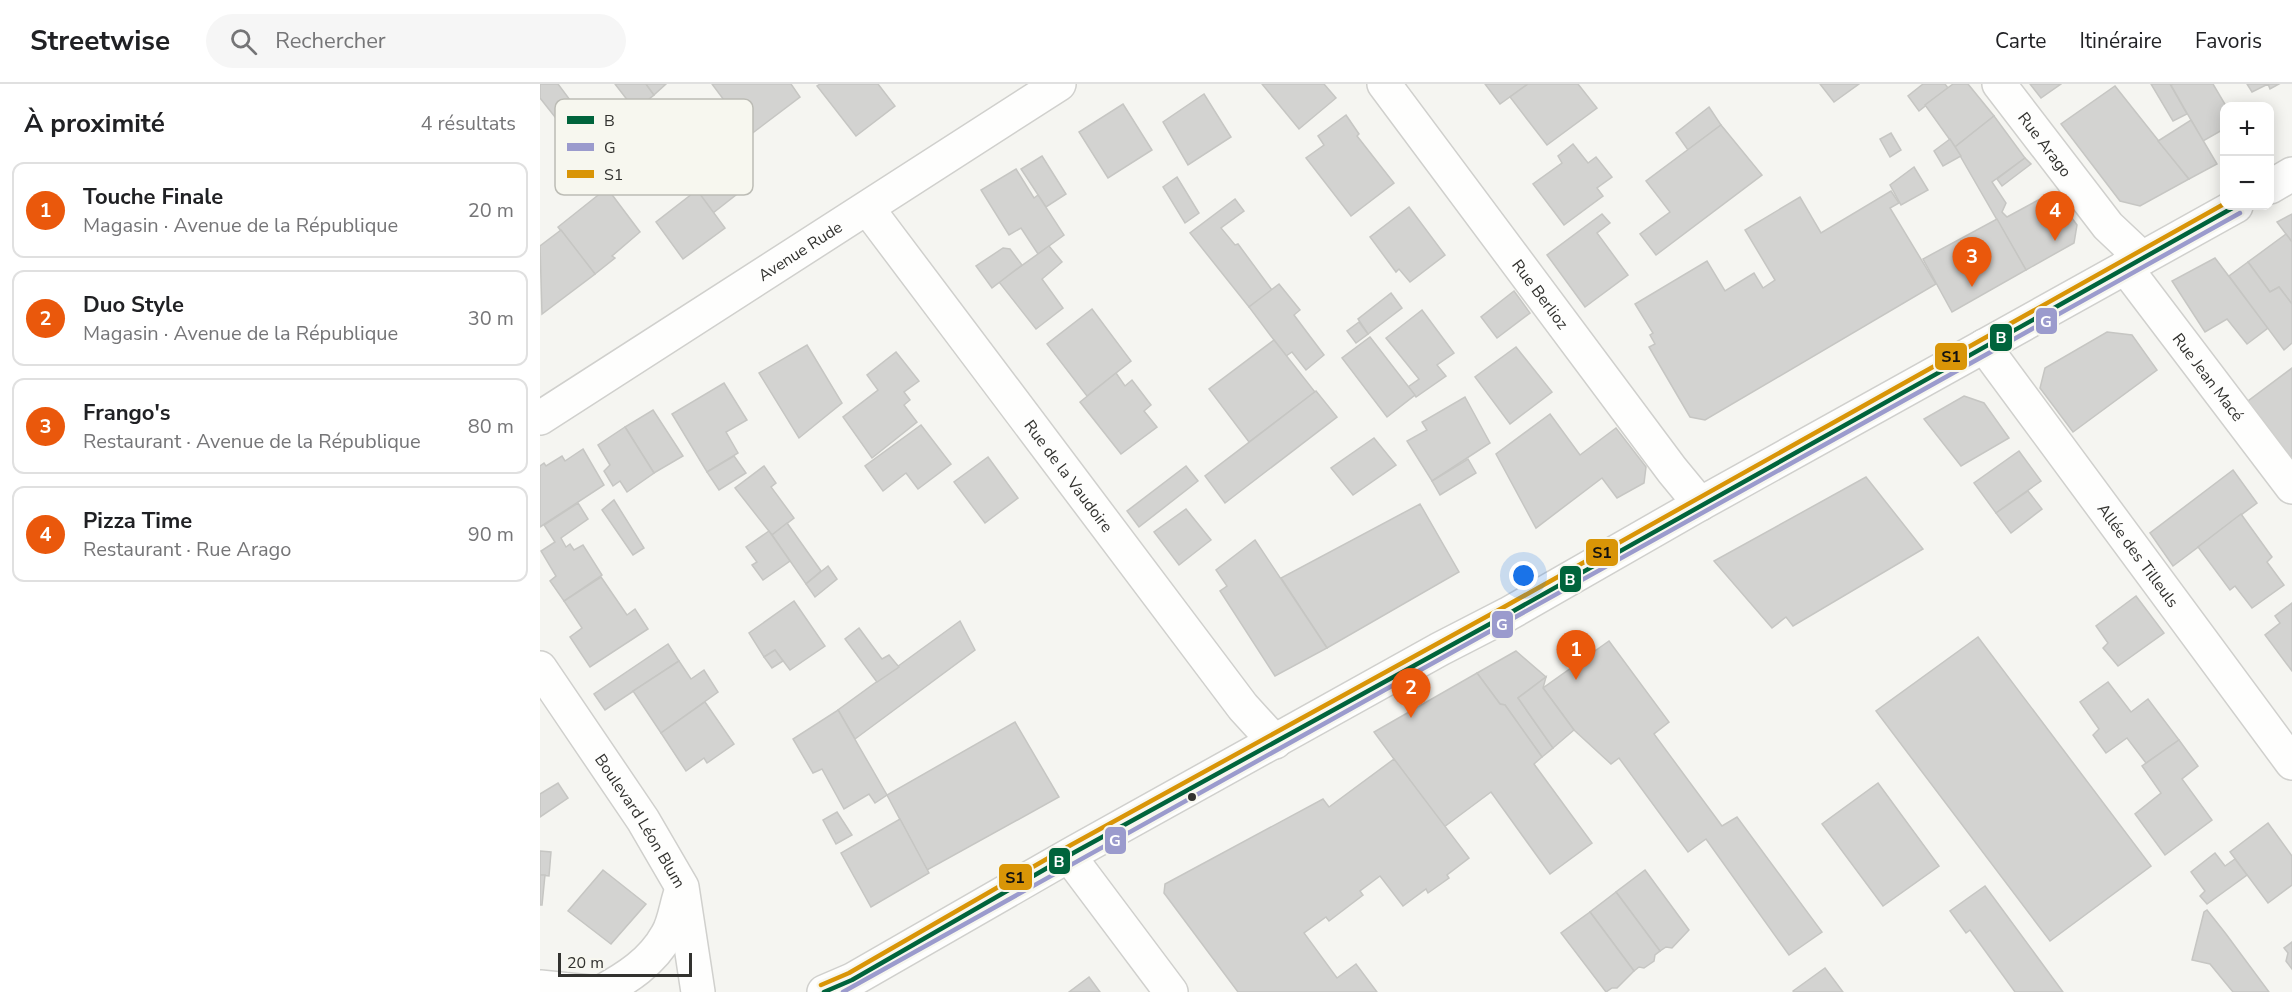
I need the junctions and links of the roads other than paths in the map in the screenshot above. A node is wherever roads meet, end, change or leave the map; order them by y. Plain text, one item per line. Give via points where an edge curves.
1 (1059, 84) edge
2 (1384, 84) edge
3 (1999, 84) edge
4 (2292, 174) edge
5 (2274, 185) edge
6 (868, 209) junction
7 (2229, 210) edge
8 (2133, 262) junction
9 (1984, 346) junction
10 (540, 418) edge
11 (2292, 487) edge
12 (1700, 504) junction
13 (540, 668) edge
14 (1275, 741) junction
15 (2292, 763) edge
16 (1069, 856) junction
17 (682, 887) junction
18 (540, 987) edge
19 (838, 988) edge
20 (589, 992) edge
21 (601, 992) edge
22 (698, 992) edge
23 (1171, 992) edge

1 - 6 street, Avenue Rude
2 - 12 street, Rue Berlioz
3 - 8 street, Rue Arago
4 - 5 street
6 - 10 street, Avenue Rude
6 - 14 street, Rue de la Vaudoire via 1243,707
7 - 8 street
8 - 9 street
8 - 11 street, Rue Jean Macé
9 - 12 street
9 - 15 street, Allée des Tilleuls
12 - 14 street
13 - 17 street, Boulevard Léon Blum via 643,820
14 - 16 street
16 - 19 street
16 - 23 street
17 - 21 street via 668,934 649,959 628,978
17 - 22 street, Boulevard Léon Blum
18 - 20 street

